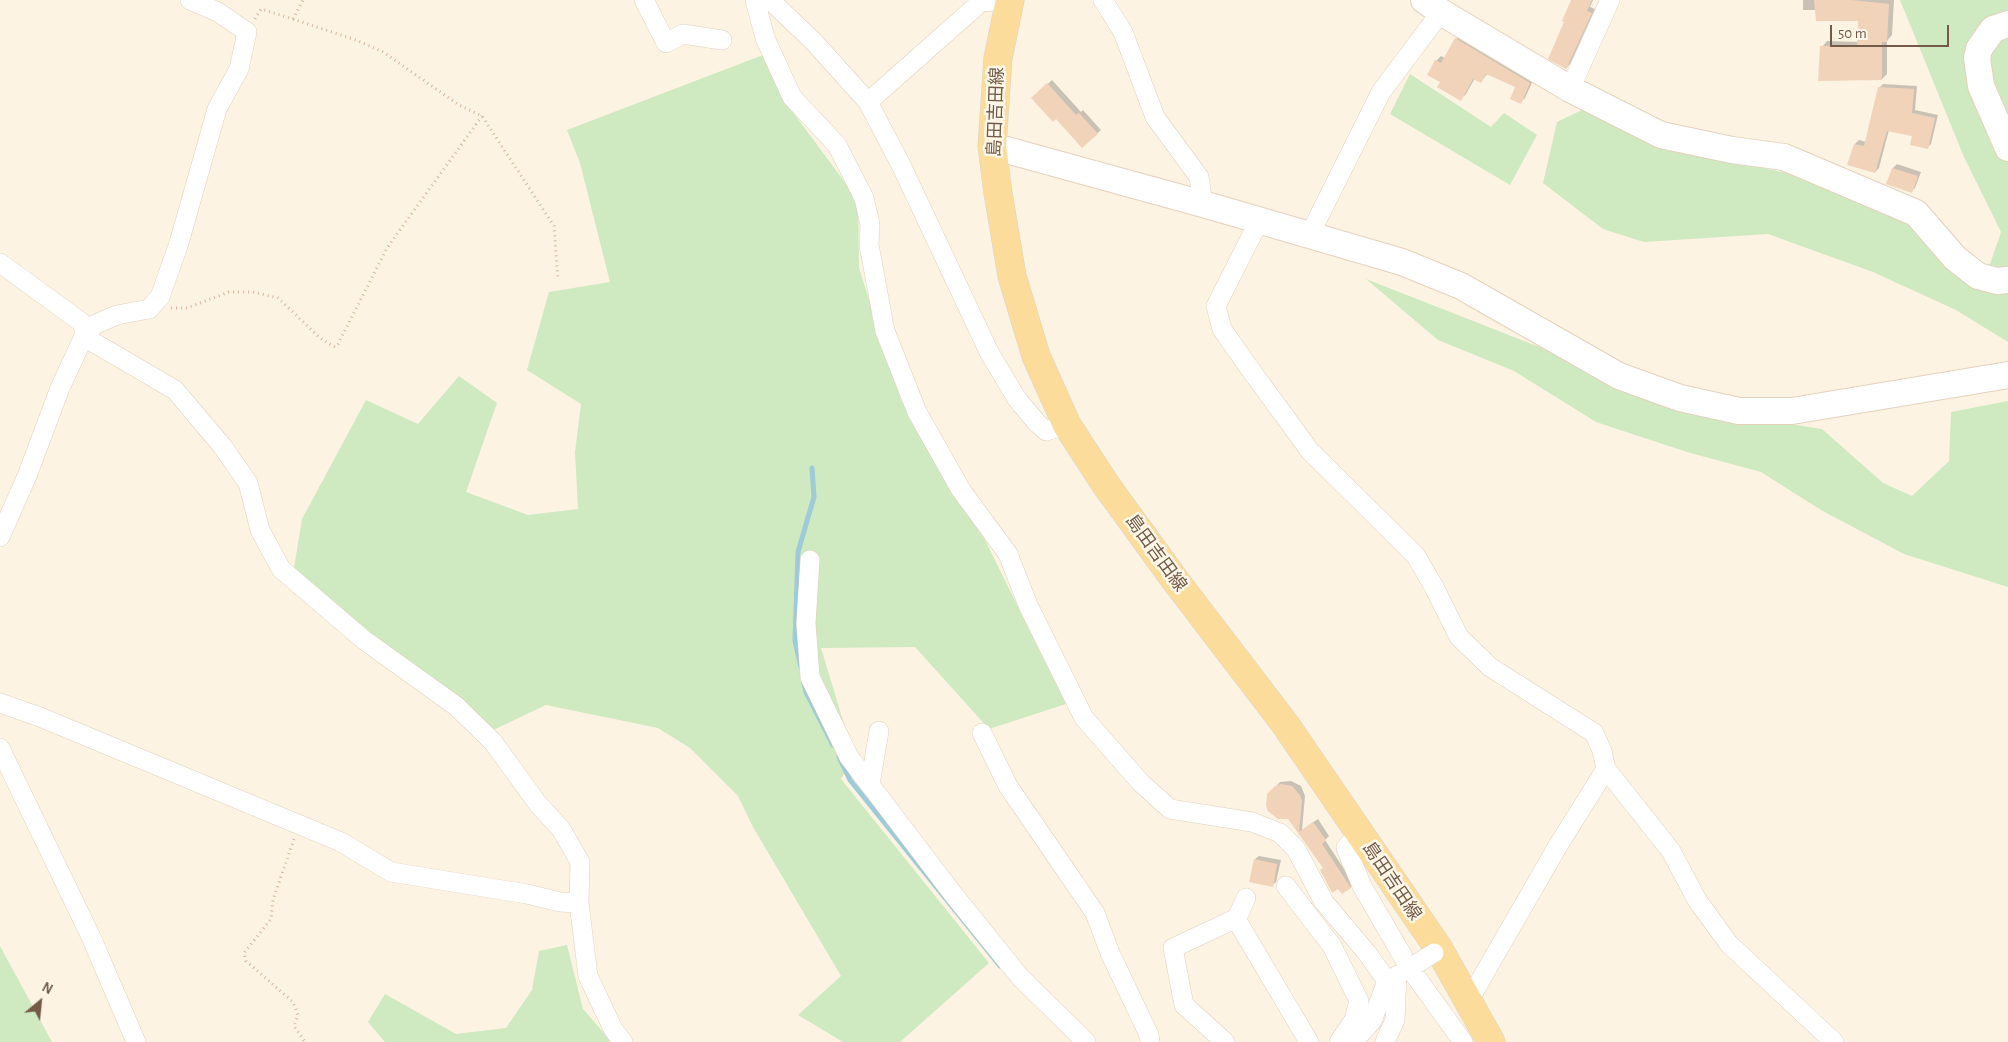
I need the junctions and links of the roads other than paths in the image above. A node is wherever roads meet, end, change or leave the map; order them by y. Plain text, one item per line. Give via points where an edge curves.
1 (190, 0) edge
2 (644, 0) edge
3 (755, 0) edge
4 (770, 0) edge
5 (1009, 0) edge
6 (1103, 0) edge
7 (1610, 0) edge
8 (1433, 6) edge
9 (2008, 24) edge
10 (722, 40) dead end
11 (1570, 89) junction
12 (868, 102) junction
13 (992, 146) junction
14 (2008, 148) edge
15 (1203, 204) junction
16 (1259, 221) junction
17 (1309, 236) junction
18 (0, 263) edge
19 (2008, 280) edge
20 (85, 334) junction
21 (2008, 375) edge
22 (1067, 425) junction
23 (0, 537) edge
24 (810, 560) dead end
25 (0, 703) edge
26 (879, 731) dead end
27 (982, 733) dead end
28 (0, 748) edge
29 (1606, 769) junction
30 (870, 785) junction
31 (1359, 832) junction
32 (1286, 886) dead end
33 (1246, 898) dead end
34 (579, 903) junction
35 (1237, 918) junction
36 (1436, 951) junction
37 (1402, 972) junction
38 (1469, 1000) junction
39 (136, 1042) edge
40 (623, 1042) edge
41 (1086, 1042) edge
42 (1150, 1042) edge
43 (1225, 1042) edge
44 (1309, 1042) edge
45 (1339, 1042) edge
46 (1353, 1042) edge
47 (1385, 1042) edge
48 (1463, 1042) edge
49 (1491, 1042) edge
50 (1834, 1042) edge

1 - 20 street via 218,12 247,32 239,69 217,108 179,243 160,297 148,309 117,315 96,324
2 - 10 street via 666,42 683,34
3 - 37 street via 765,38 792,97 837,146 864,198 885,331 917,412 961,490 1008,554 1028,605 1084,718 1141,782 1170,809 1252,822 1280,832 1296,849 1324,902 1367,953
4 - 12 street via 814,42
5 - 12 street via 980,2
5 - 13 main road, 島田吉田線 via 998,58
6 - 15 street via 1123,32 1155,117 1199,177
7 - 11 street
8 - 11 street
8 - 17 street via 1381,92
9 - 14 street via 1993,29 1979,49 1977,58 1981,86
11 - 19 street via 1661,135 1784,157 1916,213 1955,258 1978,276 1996,281
12 - 22 street via 988,352 1017,399 1037,423 1046,431
13 - 15 street
13 - 22 main road, 島田吉田線 via 1012,276 1036,356
15 - 16 street
16 - 17 street
16 - 29 street via 1216,306 1222,329 1310,451 1416,556 1459,637 1490,667 1594,734
17 - 21 street via 1402,262 1461,286 1619,376 1680,398 1739,411 1792,411
18 - 20 street via 81,322
20 - 23 street
20 - 34 street via 91,341 175,390 223,447 248,483 260,530 281,569 364,640 456,706 493,742 538,804 561,829 580,862
22 - 31 main road, 島田吉田線 via 1174,580 1285,724
24 - 30 street via 806,623 810,677 849,757
25 - 34 street via 40,716 341,842 391,872
26 - 30 street
27 - 42 street via 1008,786 1095,913
28 - 39 street via 92,937
29 - 38 street
29 - 50 street via 1671,851 1697,900 1729,944
30 - 41 street via 1020,977
31 - 36 main road, 島田吉田線
31 - 37 street via 1346,848
32 - 45 street via 1332,946 1359,1001 1354,1020
33 - 35 street
34 - 40 street via 588,976 612,1029
35 - 43 street via 1173,948 1184,1006
35 - 44 street
36 - 37 street, bridge
36 - 38 main road, 島田吉田線
37 - 46 street via 1372,1021
37 - 47 street via 1395,1020
37 - 48 street
38 - 49 main road, 島田吉田線

